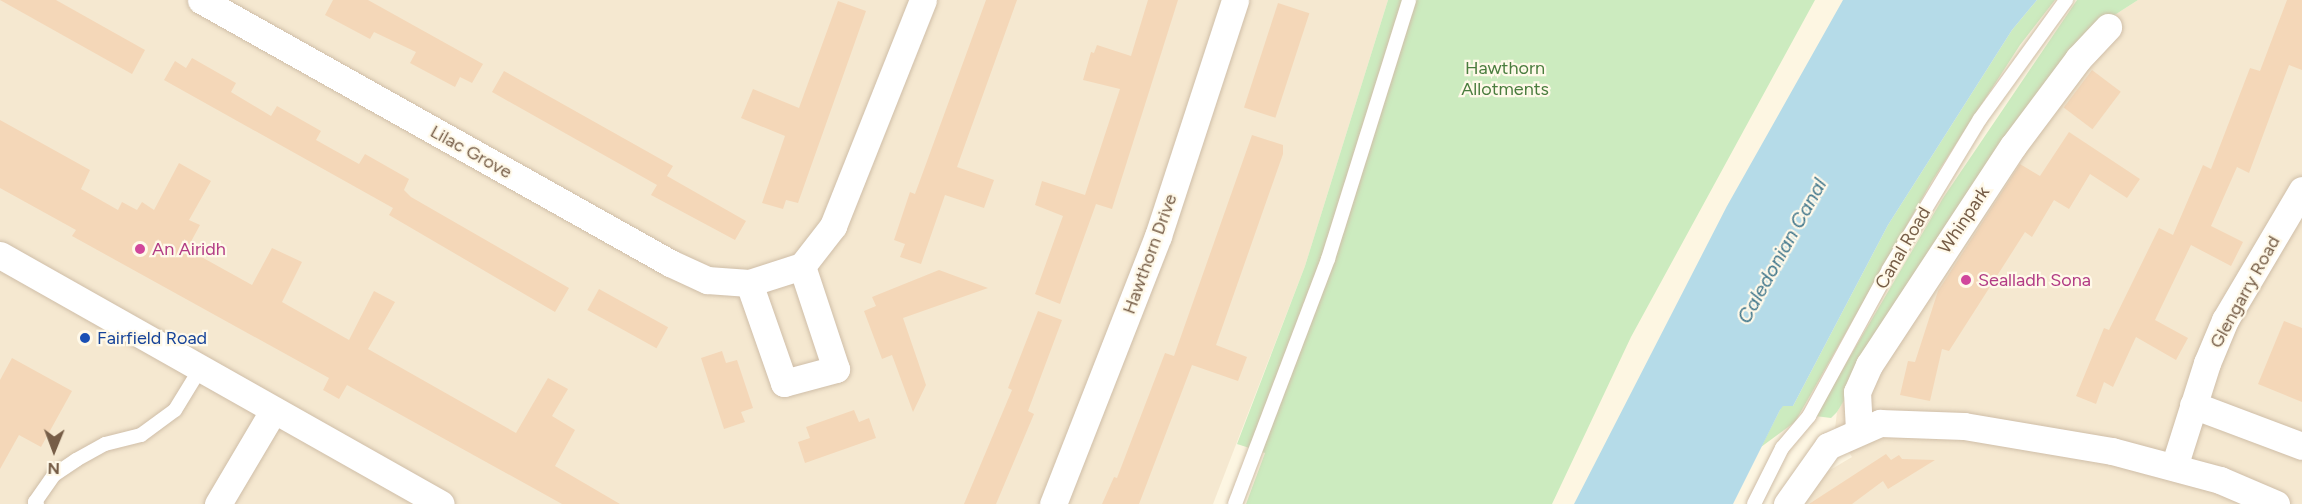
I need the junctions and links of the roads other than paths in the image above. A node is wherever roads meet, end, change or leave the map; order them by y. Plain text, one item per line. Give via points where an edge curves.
1 (201, 0) edge
2 (923, 0) edge
3 (1235, 0) edge
4 (1409, 0) edge
5 (2066, 0) edge
6 (2108, 27) dead end
7 (2302, 190) edge
8 (0, 255) edge
9 (802, 266) junction
10 (749, 283) junction
11 (200, 369) junction
12 (2193, 405) junction
13 (273, 411) junction
14 (1859, 430) junction
15 (2302, 446) edge
16 (2174, 467) junction
17 (37, 504) edge
18 (218, 504) edge
19 (441, 504) edge
20 (1053, 504) edge
21 (1235, 504) edge
22 (1755, 504) edge
23 (1787, 504) edge
24 (2276, 504) edge

1 - 10 street, Lilac Grove via 670,263 707,280
2 - 9 street, Lilac Grove via 857,175 833,226
3 - 20 street, Hawthorn Drive via 1158,236
4 - 21 lane via 1328,259
5 - 22 lane, Canal Road via 1980,119 1889,269 1809,416 1782,448
6 - 14 street, Whinpark via 2078,59 2013,146 1869,365 1857,392
7 - 12 street, Glengarry Road via 2225,320
8 - 11 street
9 - 10 street, Lilac Grove via 772,279
9 - 10 street via 836,369 784,383
11 - 13 street
11 - 17 lane via 175,410 141,435 105,444 76,460 54,475
12 - 15 street
12 - 16 street, Glengarry Road
13 - 18 street
13 - 19 street
14 - 16 street via 1880,423 1964,426 2112,451
14 - 23 street via 1828,446
16 - 24 street via 2220,480

